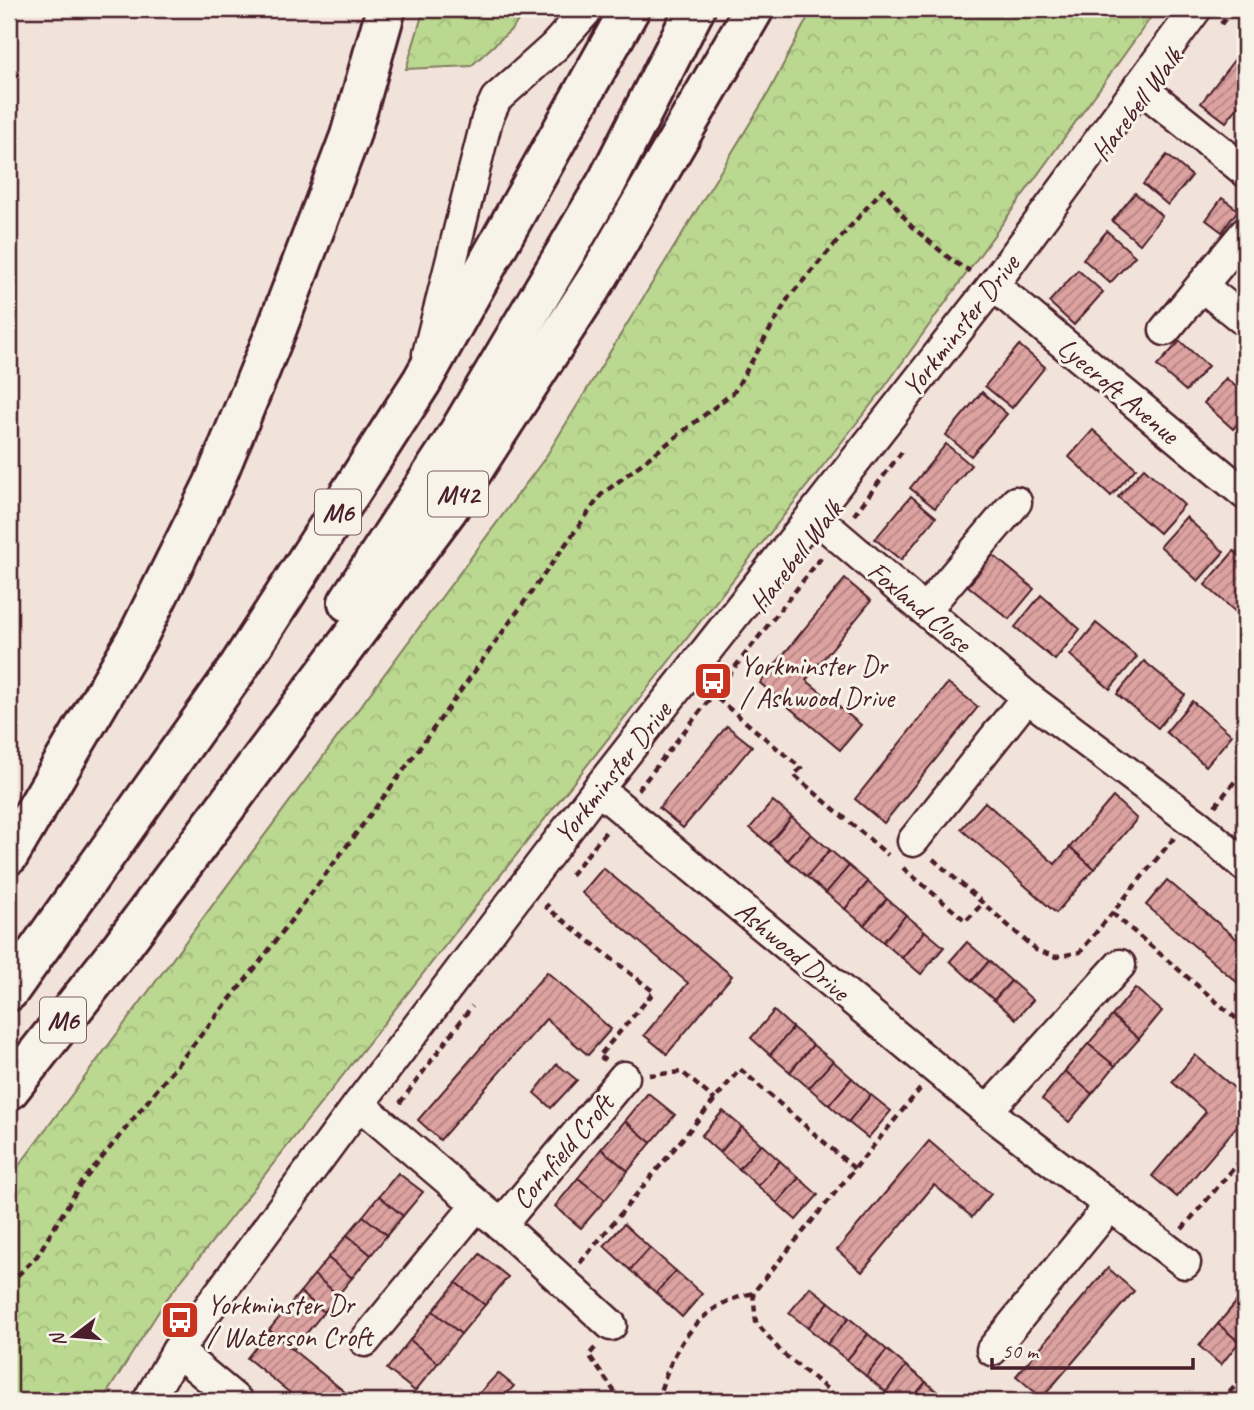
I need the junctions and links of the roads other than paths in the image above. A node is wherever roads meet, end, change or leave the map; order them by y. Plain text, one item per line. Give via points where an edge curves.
1 (386, 9) edge
2 (588, 9) edge
3 (630, 9) edge
4 (695, 9) edge
5 (754, 9) edge
6 (1196, 9) edge
7 (1139, 86) junction
8 (1245, 170) edge
9 (1244, 234) edge
10 (993, 285) junction
11 (1202, 286) junction
12 (1245, 321) edge
13 (1165, 330) dead end
14 (422, 382) junction
15 (1245, 494) edge
16 (1016, 502) dead end
17 (813, 515) junction
18 (925, 610) junction
19 (1027, 697) junction
20 (598, 789) junction
21 (913, 841) road end
22 (9, 855) edge
23 (1245, 866) edge
24 (119, 950) junction
25 (1120, 965) dead end
26 (9, 991) edge
27 (624, 1077) road end
28 (9, 1090) edge
29 (359, 1104) junction
30 (987, 1111) junction
31 (477, 1205) junction
32 (1109, 1207) junction
33 (501, 1225) junction
34 (1175, 1256) road end
35 (611, 1325) road end
36 (365, 1341) dead end
37 (992, 1350) dead end
38 (177, 1351) junction
39 (148, 1401) edge
40 (237, 1401) edge

1 - 22 highway via 349,136 213,485 138,636
2 - 14 street via 496,99 486,118
3 - 14 highway, M6
4 - 24 highway, M6 via 607,182 452,444
5 - 24 highway, M42 via 600,274 448,509
6 - 7 street, Yorkminster Drive
7 - 8 street
7 - 10 street, Yorkminster Drive
9 - 11 street
10 - 15 street, Lyecroft Avenue
10 - 17 street, Yorkminster Drive
11 - 12 street
11 - 13 street
14 - 26 highway, M6 via 236,671
16 - 18 street
17 - 18 street, Foxland Close
17 - 20 street, Yorkminster Drive
18 - 19 street, Foxland Close
19 - 21 street
19 - 23 street, Foxland Close via 1194,822
20 - 29 street, Yorkminster Drive
20 - 30 street, Ashwood Drive
24 - 28 highway, M6
25 - 30 street
27 - 33 street, Cornfield Croft
29 - 31 street, Cornfield Croft
29 - 38 street, Yorkminster Drive
30 - 32 street, Ashwood Drive
31 - 33 street, Cornfield Croft
31 - 36 street, Cornfield Croft
32 - 34 street, Ashwood Drive
32 - 37 street
33 - 35 street, Cornfield Croft
38 - 39 street, Yorkminster Drive
38 - 40 street

